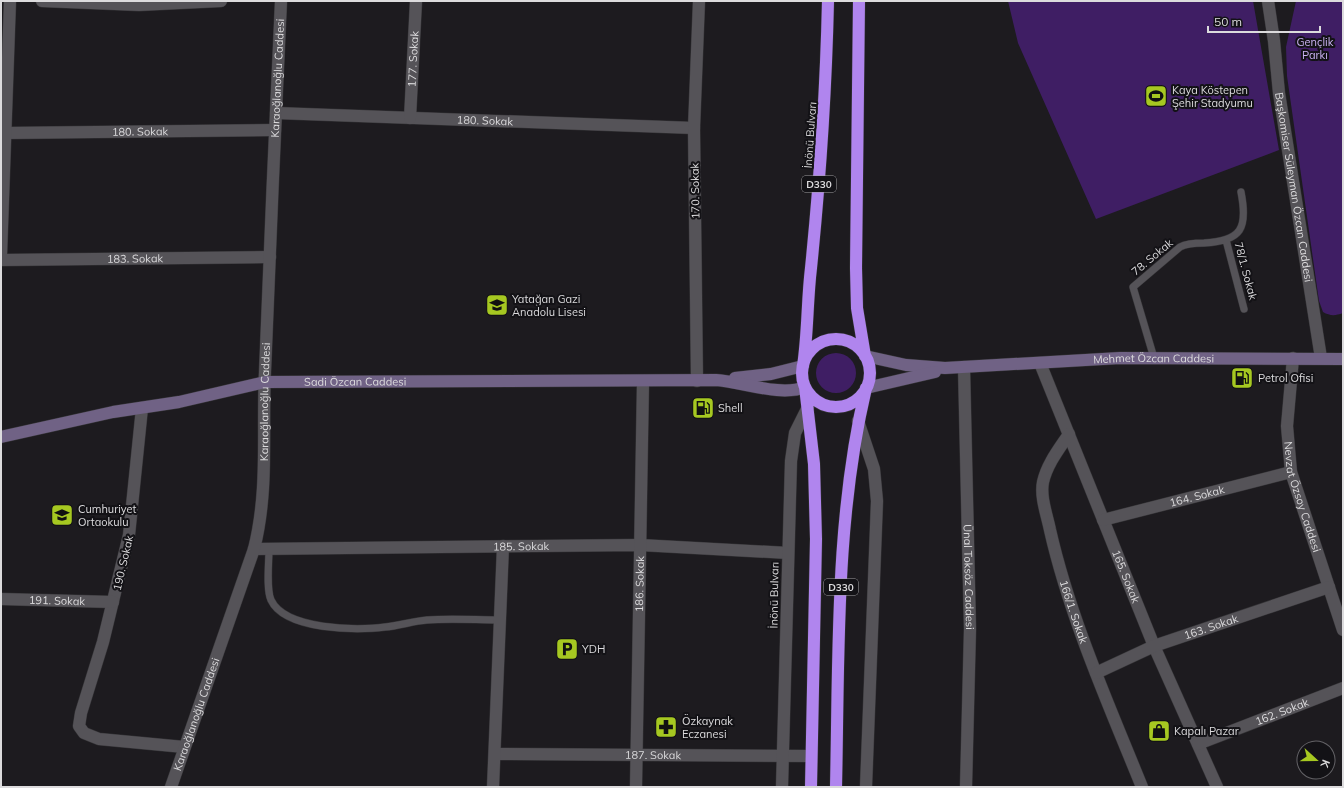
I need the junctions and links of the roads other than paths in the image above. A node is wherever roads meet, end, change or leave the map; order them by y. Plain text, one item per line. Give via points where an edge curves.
1 (10, 1) edge
2 (42, 1) edge
3 (221, 1) edge
4 (280, 1) edge
5 (416, 1) edge
6 (699, 1) edge
7 (828, 1) edge
8 (859, 1) edge
9 (1268, 1) edge
10 (1279, 1) edge
11 (140, 3) edge
12 (1271, 16) junction
13 (276, 113) junction
14 (410, 118) junction
15 (694, 128) junction
16 (275, 130) junction
17 (6, 132) junction
18 (1241, 192) dead end
19 (1226, 240) junction
20 (1, 256) edge
21 (270, 257) junction
22 (1, 260) edge
23 (1244, 308) dead end
24 (865, 356) junction
25 (1154, 358) junction
26 (1293, 358) junction
27 (1321, 358) junction
28 (1343, 358) edge
29 (1040, 363) junction
30 (802, 366) junction
31 (964, 367) junction
32 (716, 380) junction
33 (697, 381) junction
34 (264, 382) junction
35 (643, 382) junction
36 (805, 387) junction
37 (866, 388) junction
38 (808, 407) junction
39 (142, 408) junction
40 (858, 421) junction
41 (1069, 434) junction
42 (1, 437) edge
43 (1291, 472) junction
44 (1103, 520) junction
45 (640, 545) junction
46 (503, 546) junction
47 (254, 549) junction
48 (269, 549) junction
49 (788, 553) junction
50 (1329, 587) junction
51 (1, 599) edge
52 (113, 602) junction
53 (500, 620) junction
54 (1342, 625) edge
55 (1154, 646) junction
56 (1096, 673) junction
57 (1343, 688) edge
58 (1198, 744) junction
59 (184, 747) junction
60 (495, 754) junction
61 (636, 755) junction
62 (783, 756) junction
63 (811, 756) junction
64 (171, 787) edge
65 (493, 787) edge
66 (636, 787) edge
67 (782, 787) edge
68 (811, 787) edge
69 (836, 787) edge
70 (866, 787) edge
71 (966, 787) edge
72 (1142, 787) edge
73 (1217, 787) edge

1 - 17 street
2 - 11 street
3 - 11 street
4 - 13 street, Karaoğlanoğlu Caddesi
5 - 14 street, 177. Sokak
6 - 15 street, 170. Sokak
7 - 30 highway, İnönü Bulvarı / D330 via 826,88 817,217 810,270 807,339
8 - 24 highway via 856,268 857,308
9 - 12 street, Başkomiser Süleyman Özcan Caddesi
10 - 12 street
12 - 27 street, Başkomiser Süleyman Özcan Caddesi via 1279,93
13 - 14 street, 180. Sokak
13 - 16 street, Karaoğlanoğlu Caddesi
14 - 15 street, 180. Sokak
15 - 33 street, 170. Sokak
16 - 17 street, 180. Sokak
16 - 21 street, Karaoğlanoğlu Caddesi
17 - 20 street
18 - 19 lane via 1244,216 1240,229 1232,238
19 - 23 lane, 78/1. Sokak
19 - 25 lane, 78. Sokak via 1180,246 1133,286
21 - 22 street, 183. Sokak
21 - 34 street, Karaoğlanoğlu Caddesi
24 - 30 highway via 851,342 831,339 813,348
24 - 31 street, Mehmet Özcan Caddesi via 906,365
24 - 37 highway via 870,378
25 - 26 street, Mehmet Özcan Caddesi
25 - 29 street, Mehmet Özcan Caddesi
26 - 27 street, Mehmet Özcan Caddesi
26 - 43 street, Nevzat Özsoy Caddesi via 1287,426
27 - 28 street, Mehmet Özcan Caddesi
29 - 31 street, Mehmet Özcan Caddesi
29 - 41 street, 165. Sokak
30 - 32 street, Sadi Özcan Caddesi via 771,374
30 - 36 highway
31 - 37 street, Mehmet Özcan Caddesi
31 - 71 street, Ünal Toksöz Caddesi via 970,622
32 - 33 street, Sadi Özcan Caddesi
32 - 36 street, Sadi Özcan Caddesi via 780,391 796,391
33 - 35 street, Sadi Özcan Caddesi
34 - 35 street, Sadi Özcan Caddesi
34 - 39 street, Sadi Özcan Caddesi
34 - 47 street, Karaoğlanoğlu Caddesi via 266,425 263,497 260,528
35 - 45 street, 186. Sokak
36 - 37 highway via 819,403 835,407 851,403 860,397
36 - 38 highway, D330
37 - 40 highway, D330
38 - 49 street, İnönü Bulvarı via 792,445
38 - 63 highway, D330 via 814,464 816,539
39 - 42 street, Sadi Özcan Caddesi via 68,421
39 - 52 street, 190. Sokak via 130,535
40 - 69 highway, D330 via 844,525
40 - 70 street via 874,469 877,501
41 - 44 street, 165. Sokak
41 - 56 street, 166/1. Sokak via 1047,469 1043,483 1044,501 1057,559
43 - 44 street, 164. Sokak
43 - 50 street, Nevzat Özsoy Caddesi
44 - 55 street, 165. Sokak
45 - 46 street, 185. Sokak
45 - 49 street, 185. Sokak
45 - 61 street, 186. Sokak
46 - 48 street, 185. Sokak
46 - 53 street
47 - 48 street, 185. Sokak
47 - 59 street, Karaoğlanoğlu Caddesi
48 - 53 lane via 271,600 287,616 298,621 348,629 368,629 425,620
49 - 62 street, İnönü Bulvarı
50 - 54 street, Nevzat Özsoy Caddesi
50 - 55 street, 163. Sokak
51 - 52 street, 191. Sokak
52 - 59 street, 190. Sokak via 80,713 79,726 88,736
53 - 60 street
55 - 56 street, 163. Sokak
55 - 58 street, 165. Sokak
56 - 72 street, 166/1. Sokak
57 - 58 street, 162. Sokak
58 - 73 street, 165. Sokak
59 - 64 street, Karaoğlanoğlu Caddesi
60 - 61 street, 187. Sokak
60 - 65 street
61 - 62 street, 187. Sokak
61 - 66 street, 186. Sokak
62 - 63 street, 187. Sokak
62 - 67 street, İnönü Bulvarı
63 - 68 highway, D330

